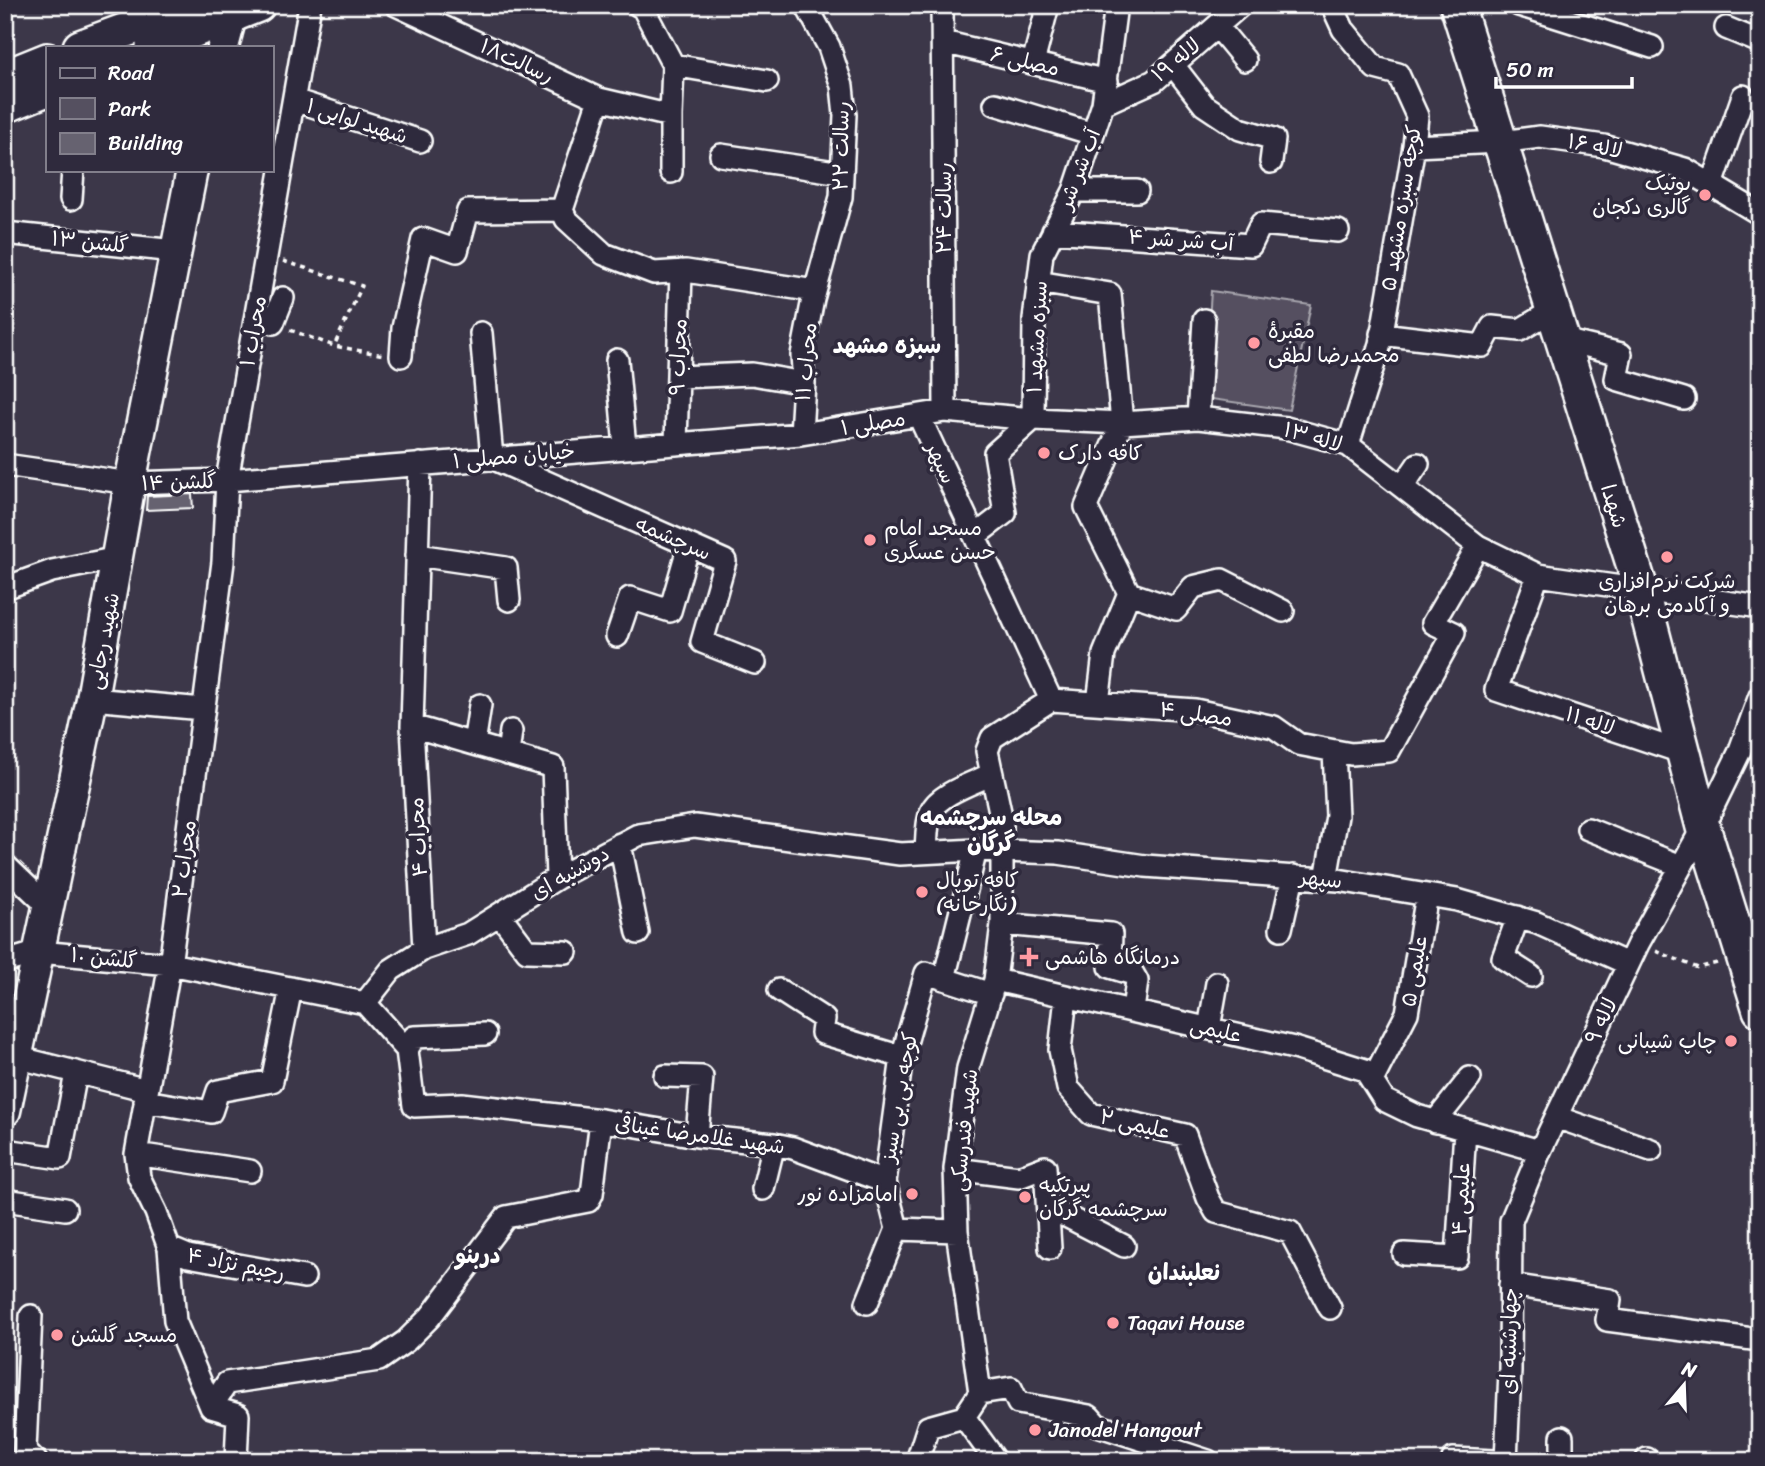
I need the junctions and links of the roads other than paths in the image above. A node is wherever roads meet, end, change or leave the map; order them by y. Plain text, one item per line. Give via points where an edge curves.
1 (194, 5) edge
2 (310, 5) edge
3 (396, 5) edge
4 (638, 5) edge
5 (806, 5) edge
6 (942, 5) edge
7 (1048, 5) edge
8 (1116, 5) edge
9 (1332, 5) edge
10 (1457, 5) edge
11 (1519, 5) edge
12 (1226, 13) edge
13 (237, 19) edge
14 (1726, 28) dead end
15 (943, 41) junction
16 (1760, 41) edge
17 (83, 46) edge
18 (156, 46) edge
19 (1652, 47) dead end
20 (46, 60) edge
21 (1245, 60) dead end
22 (1033, 63) junction
23 (673, 65) junction
24 (1173, 65) junction
25 (5, 77) edge
26 (767, 81) dead end
27 (1107, 81) junction
28 (46, 89) edge
29 (1743, 96) dead end
30 (599, 99) junction
31 (294, 100) junction
32 (995, 104) dead end
33 (1103, 104) junction
34 (5, 107) edge
35 (671, 116) junction
36 (1093, 134) junction
37 (420, 141) dead end
38 (1500, 142) junction
39 (1415, 146) junction
40 (721, 155) dead end
41 (1271, 162) dead end
42 (73, 172) edge
43 (192, 172) edge
44 (671, 172) dead end
45 (842, 173) junction
46 (1712, 185) junction
47 (1074, 191) junction
48 (1137, 191) dead end
49 (71, 199) dead end
50 (562, 210) junction
51 (1760, 214) edge
52 (1054, 231) junction
53 (1338, 231) dead end
54 (5, 233) edge
55 (175, 251) junction
56 (1042, 254) joint
57 (681, 271) junction
58 (1038, 282) junction
59 (815, 291) junction
60 (283, 298) dead end
61 (1204, 320) dead end
62 (273, 323) road end
63 (1558, 325) junction
64 (481, 333) dead end
65 (1380, 339) junction
66 (401, 356) road end
67 (617, 360) dead end
68 (678, 377) junction
69 (804, 383) junction
70 (1684, 399) dead end
71 (945, 411) junction
72 (919, 416) junction
73 (1198, 418) junction
74 (1033, 419) junction
75 (1122, 423) junction
76 (801, 434) junction
77 (676, 444) junction
78 (1348, 445) junction
79 (625, 447) junction
80 (492, 458) junction
81 (420, 464) junction
82 (1418, 464) dead end
83 (5, 465) edge
84 (227, 480) junction
85 (130, 483) junction
86 (1403, 486) junction
87 (975, 536) junction
88 (689, 545) junction
89 (1478, 546) junction
90 (417, 555) junction
91 (118, 558) junction
92 (1538, 575) junction
93 (5, 588) edge
94 (1640, 589) junction
95 (1129, 593) junction
96 (509, 600) dead end
97 (1760, 607) edge
98 (1283, 611) dead end
99 (617, 636) dead end
100 (755, 663) dead end
101 (92, 699) junction
102 (1051, 700) junction
103 (1759, 701) edge
104 (1098, 703) junction
105 (480, 705) dead end
106 (203, 709) junction
107 (412, 726) junction
108 (511, 731) dead end
109 (474, 744) junction
110 (1334, 751) junction
111 (1684, 753) junction
112 (508, 754) junction
113 (992, 774) junction
114 (1703, 827) junction
115 (1588, 829) dead end
116 (620, 844) junction
117 (976, 850) junction
118 (1002, 850) junction
119 (926, 852) junction
120 (5, 865) edge
121 (1681, 866) junction
122 (1293, 876) junction
123 (556, 878) junction
124 (1326, 879) junction
125 (1427, 895) junction
126 (49, 907) junction
127 (500, 915) junction
128 (1518, 917) junction
129 (1002, 924) junction
130 (1281, 929) dead end
131 (638, 933) dead end
132 (424, 949) junction
133 (39, 952) junction
134 (566, 952) dead end
135 (1752, 954) edge
136 (5, 962) edge
137 (170, 964) junction
138 (1628, 964) junction
139 (935, 976) junction
140 (1531, 976) dead end
141 (1217, 983) dead end
142 (993, 987) junction
143 (291, 988) junction
144 (779, 990) dead end
145 (1066, 997) junction
146 (365, 1003) junction
147 (1133, 1010) junction
148 (1760, 1010) edge
149 (1209, 1028) junction
150 (485, 1034) dead end
151 (407, 1050) junction
152 (902, 1056) junction
153 (16, 1057) junction
154 (76, 1073) junction
155 (665, 1076) dead end
156 (1470, 1078) dead end
157 (1372, 1081) junction
158 (146, 1096) junction
159 (5, 1111) edge
160 (1556, 1117) junction
161 (1426, 1119) junction
162 (601, 1120) junction
163 (1465, 1130) junction
164 (697, 1136) junction
165 (774, 1144) junction
166 (5, 1150) edge
167 (1651, 1150) dead end
168 (1540, 1151) junction
169 (136, 1154) junction
170 (955, 1169) junction
171 (250, 1171) dead end
172 (885, 1182) junction
173 (762, 1189) dead end
174 (5, 1200) edge
175 (65, 1209) dead end
176 (1049, 1212) junction
177 (1511, 1221) joint
178 (897, 1229) junction
179 (957, 1231) junction
180 (1124, 1246) dead end
181 (169, 1248) junction
182 (1050, 1248) dead end
183 (1404, 1254) dead end
184 (304, 1277) dead end
185 (1510, 1284) junction
186 (867, 1303) dead end
187 (1330, 1308) dead end
188 (31, 1316) dead end
189 (1760, 1340) edge
190 (980, 1393) junction
191 (211, 1407) junction
192 (964, 1417) junction
193 (1562, 1437) dead end
194 (1453, 1459) edge
195 (36, 1461) edge
196 (236, 1461) edge
197 (917, 1461) edge
198 (996, 1461) edge
199 (1208, 1461) edge
200 (1495, 1461) edge
201 (1506, 1461) edge
202 (1562, 1461) edge

1 - 17 main road
2 - 31 street, ۱ محراب
3 - 30 street, رسالت۱۸
4 - 23 street
5 - 45 street, ۲۲ رسالت via 829,47 842,86
6 - 15 street, ۲۴ رسالت
7 - 22 street
8 - 27 street, آب شر شر
9 - 39 street, کوچه سبزه مشهد ۵ via 1343,29 1376,68 1398,74 1417,116
10 - 38 main road, شهدا
11 - 19 street
12 - 21 street
12 - 24 street, ۱۹ لاله
13 - 18 main road
14 - 16 street
15 - 22 street, ۶ مصلی
15 - 71 street, ۲۴ رسالت
20 - 25 main road
22 - 27 street, ۶ مصلی
23 - 26 street
23 - 35 street
24 - 33 street, ۱۹ لاله via 1154,81
24 - 41 street via 1204,105 1240,129 1274,139
27 - 33 street, آب شر شر
28 - 34 main road
29 - 46 street
30 - 35 street, رسالت۱۸
30 - 50 street
31 - 37 street, ۱ شهید لوایی
31 - 84 street, ۱ محراب
32 - 36 street
33 - 36 street, آب شر شر
35 - 44 street
36 - 47 street, آب شر شر
38 - 39 street, لاله ۱۶
38 - 46 street, لاله ۱۶ via 1540,137 1604,146 1685,169
38 - 63 main road, شهدا
39 - 65 street, کوچه سبزه مشهد ۵
40 - 45 street
42 - 49 street
43 - 55 main road, شهید رجایی
45 - 59 street, ۲۲ رسالت via 841,197
46 - 51 street, لاله ۱۶
47 - 48 street
47 - 52 street, آب شر شر
50 - 57 street via 604,254 654,272
50 - 66 street via 468,211 457,251 423,239
52 - 53 street, ۴ آب شر شر via 1251,245 1261,224
52 - 56 street, آب شر شر
54 - 55 street, ۱۳ گلشن
55 - 85 main road, شهید رجایی
56 - 58 street, ۱ سبزه مشهد
57 - 59 street
57 - 68 street, ۹ محراب
58 - 74 street, ۱ سبزه مشهد
58 - 75 street via 1110,294
59 - 69 street, ۱۱ محراب via 802,355
60 - 62 street
61 - 73 street
63 - 65 street via 1520,330 1492,327 1482,346
63 - 70 street via 1621,354 1616,379
63 - 94 main road, شهدا
64 - 80 street
65 - 78 street, کوچه سبزه مشهد ۵
67 - 79 street
68 - 69 street via 752,374
68 - 77 street, ۹ محراب
69 - 76 street, ۱۱ محراب
71 - 72 street, ۱ مصلی
71 - 74 street, لاله ۱۳
72 - 76 street, ۱ مصلی
72 - 87 street, سپهر
73 - 75 street, لاله ۱۳
73 - 78 street, لاله ۱۳ via 1286,428
74 - 75 street, لاله ۱۳
74 - 87 street via 995,453 1005,513
75 - 95 street via 1086,507
76 - 77 street, خیابان مصلی ۱
77 - 79 street, خیابان مصلی ۱
78 - 86 street, لاله ۱۳
79 - 80 street, خیابان مصلی ۱
80 - 81 street, خیابان مصلی ۱
80 - 88 street, سرچشمه
81 - 84 street, خیابان مصلی ۱
81 - 90 street, ۴ محراب
82 - 86 street
83 - 85 street, گلشن ۱۴
84 - 85 street, گلشن ۱۴
84 - 106 street, ۱ محراب via 223,562
85 - 91 main road, شهید رجایی
86 - 89 street, لاله ۱۳
87 - 102 street, سپهر
88 - 99 street via 670,611 630,598
88 - 100 street, سرچشمه via 725,561 702,642
89 - 92 street, لاله ۱۳
89 - 110 street, ۴ مصلی via 1433,623 1454,633 1389,751
90 - 96 street via 506,568
90 - 107 street, ۴ محراب
91 - 93 street via 52,571
91 - 101 main road, شهید رجایی
92 - 94 street, لاله ۱۳
92 - 111 street, ۱۱ لاله via 1496,690
94 - 97 street, لاله ۱۳
94 - 111 main road, شهدا
95 - 98 street via 1176,608 1193,587 1222,580
95 - 104 street via 1104,654
101 - 106 street
101 - 126 main road, شهید رجایی
102 - 104 street, ۴ مصلی
102 - 113 street, شهید فندرسکی via 992,738 987,751
103 - 114 street, ۹ لاله
104 - 110 street, ۴ مصلی via 1195,710 1274,727 1298,744
105 - 109 street
106 - 137 street, ۲ محراب
107 - 109 street
107 - 132 street, ۴ محراب
108 - 112 street
109 - 112 street
110 - 124 street via 1337,816
111 - 114 main road, شهدا
112 - 123 street via 553,767
113 - 118 street, شهید فندرسکی via 1002,821
113 - 119 street via 936,803 930,813
114 - 121 street, ۹ لاله
114 - 135 main road, شهدا
115 - 121 street
116 - 119 street, دوشنبه ای via 638,835 695,826 900,854
116 - 123 street, دوشنبه ای
116 - 131 street
117 - 118 street, دوشنبه ای
117 - 119 street, دوشنبه ای
117 - 139 street, کوچه بی بی سبز
118 - 122 street, سپهر
118 - 129 street, شهید فندرسکی
120 - 126 street
121 - 138 street, ۹ لاله
122 - 124 street, سپهر
122 - 130 street
123 - 127 street, دوشنبه ای
124 - 125 street, سپهر
125 - 128 street, سپهر
125 - 157 street, ۵ علیمی via 1407,1013
126 - 133 main road, شهید رجایی
127 - 132 street, دوشنبه ای via 468,934
127 - 134 street via 527,951
128 - 138 street, سپهر
128 - 140 street via 1503,958
129 - 142 street, شهید فندرسکی
129 - 147 street via 1111,934 1110,967 1133,974 1137,981
132 - 146 street, دوشنبه ای via 391,970
133 - 136 street
133 - 137 street, ۱۰ گلشن
133 - 153 main road, شهید رجایی
135 - 148 main road, شهدا
137 - 143 street
137 - 158 street, ۲ محراب
138 - 160 street, ۹ لاله
139 - 142 street, علیمی
139 - 152 street, کوچه بی بی سبز
141 - 149 street
142 - 145 street, علیمی
142 - 170 street, شهید فندرسکی via 968,1068
143 - 146 street
143 - 158 street via 272,1081 218,1091 211,1112
144 - 152 street via 824,1019 822,1033
145 - 147 street, علیمی
145 - 187 street, ۲ علیمی via 1060,1050 1068,1088 1091,1114 1185,1135 1216,1212 1290,1231
146 - 151 street
147 - 149 street, علیمی
149 - 157 street, علیمی via 1365,1070
150 - 151 street via 414,1037
151 - 162 street, شهید غلامرضا غیناقی via 414,1106 462,1104
152 - 172 street, کوچه بی بی سبز
153 - 154 street
153 - 159 main road, شهید رجایی
154 - 158 street
154 - 166 street via 60,1158
155 - 164 street via 702,1077
156 - 161 street
157 - 161 street, علیمی via 1384,1100
158 - 169 street, ۲ محراب
160 - 167 street
160 - 168 street, ۹ لاله
161 - 163 street
162 - 164 street, شهید غلامرضا غیناقی
162 - 191 street via 589,1201 506,1217 430,1317 406,1341 379,1360 228,1383
163 - 168 street
163 - 183 street, ۴ علیمی via 1457,1257
164 - 165 street, شهید غلامرضا غیناقی
165 - 172 street, شهید غلامرضا غیناقی
165 - 173 street
168 - 177 street, ۹ لاله
169 - 171 street
169 - 181 street via 139,1177
170 - 176 street via 1018,1177 1045,1167
170 - 179 street, شهید فندرسکی
172 - 178 street
174 - 175 street
176 - 180 street
176 - 182 street
177 - 185 street, چهارشنبه ای
178 - 179 street
178 - 186 street
179 - 190 street, شهید فندرسکی
181 - 184 street, رحیم نژاد ۴ via 188,1256
181 - 191 street via 175,1321
185 - 189 street via 1610,1300 1607,1320
185 - 201 street, چهارشنبه ای
188 - 195 street via 25,1450
190 - 192 street
190 - 199 street via 1011,1388 1018,1403 1089,1416 1097,1425
191 - 196 street via 238,1415
192 - 197 street via 928,1427
192 - 198 street
193 - 202 street
194 - 200 street

